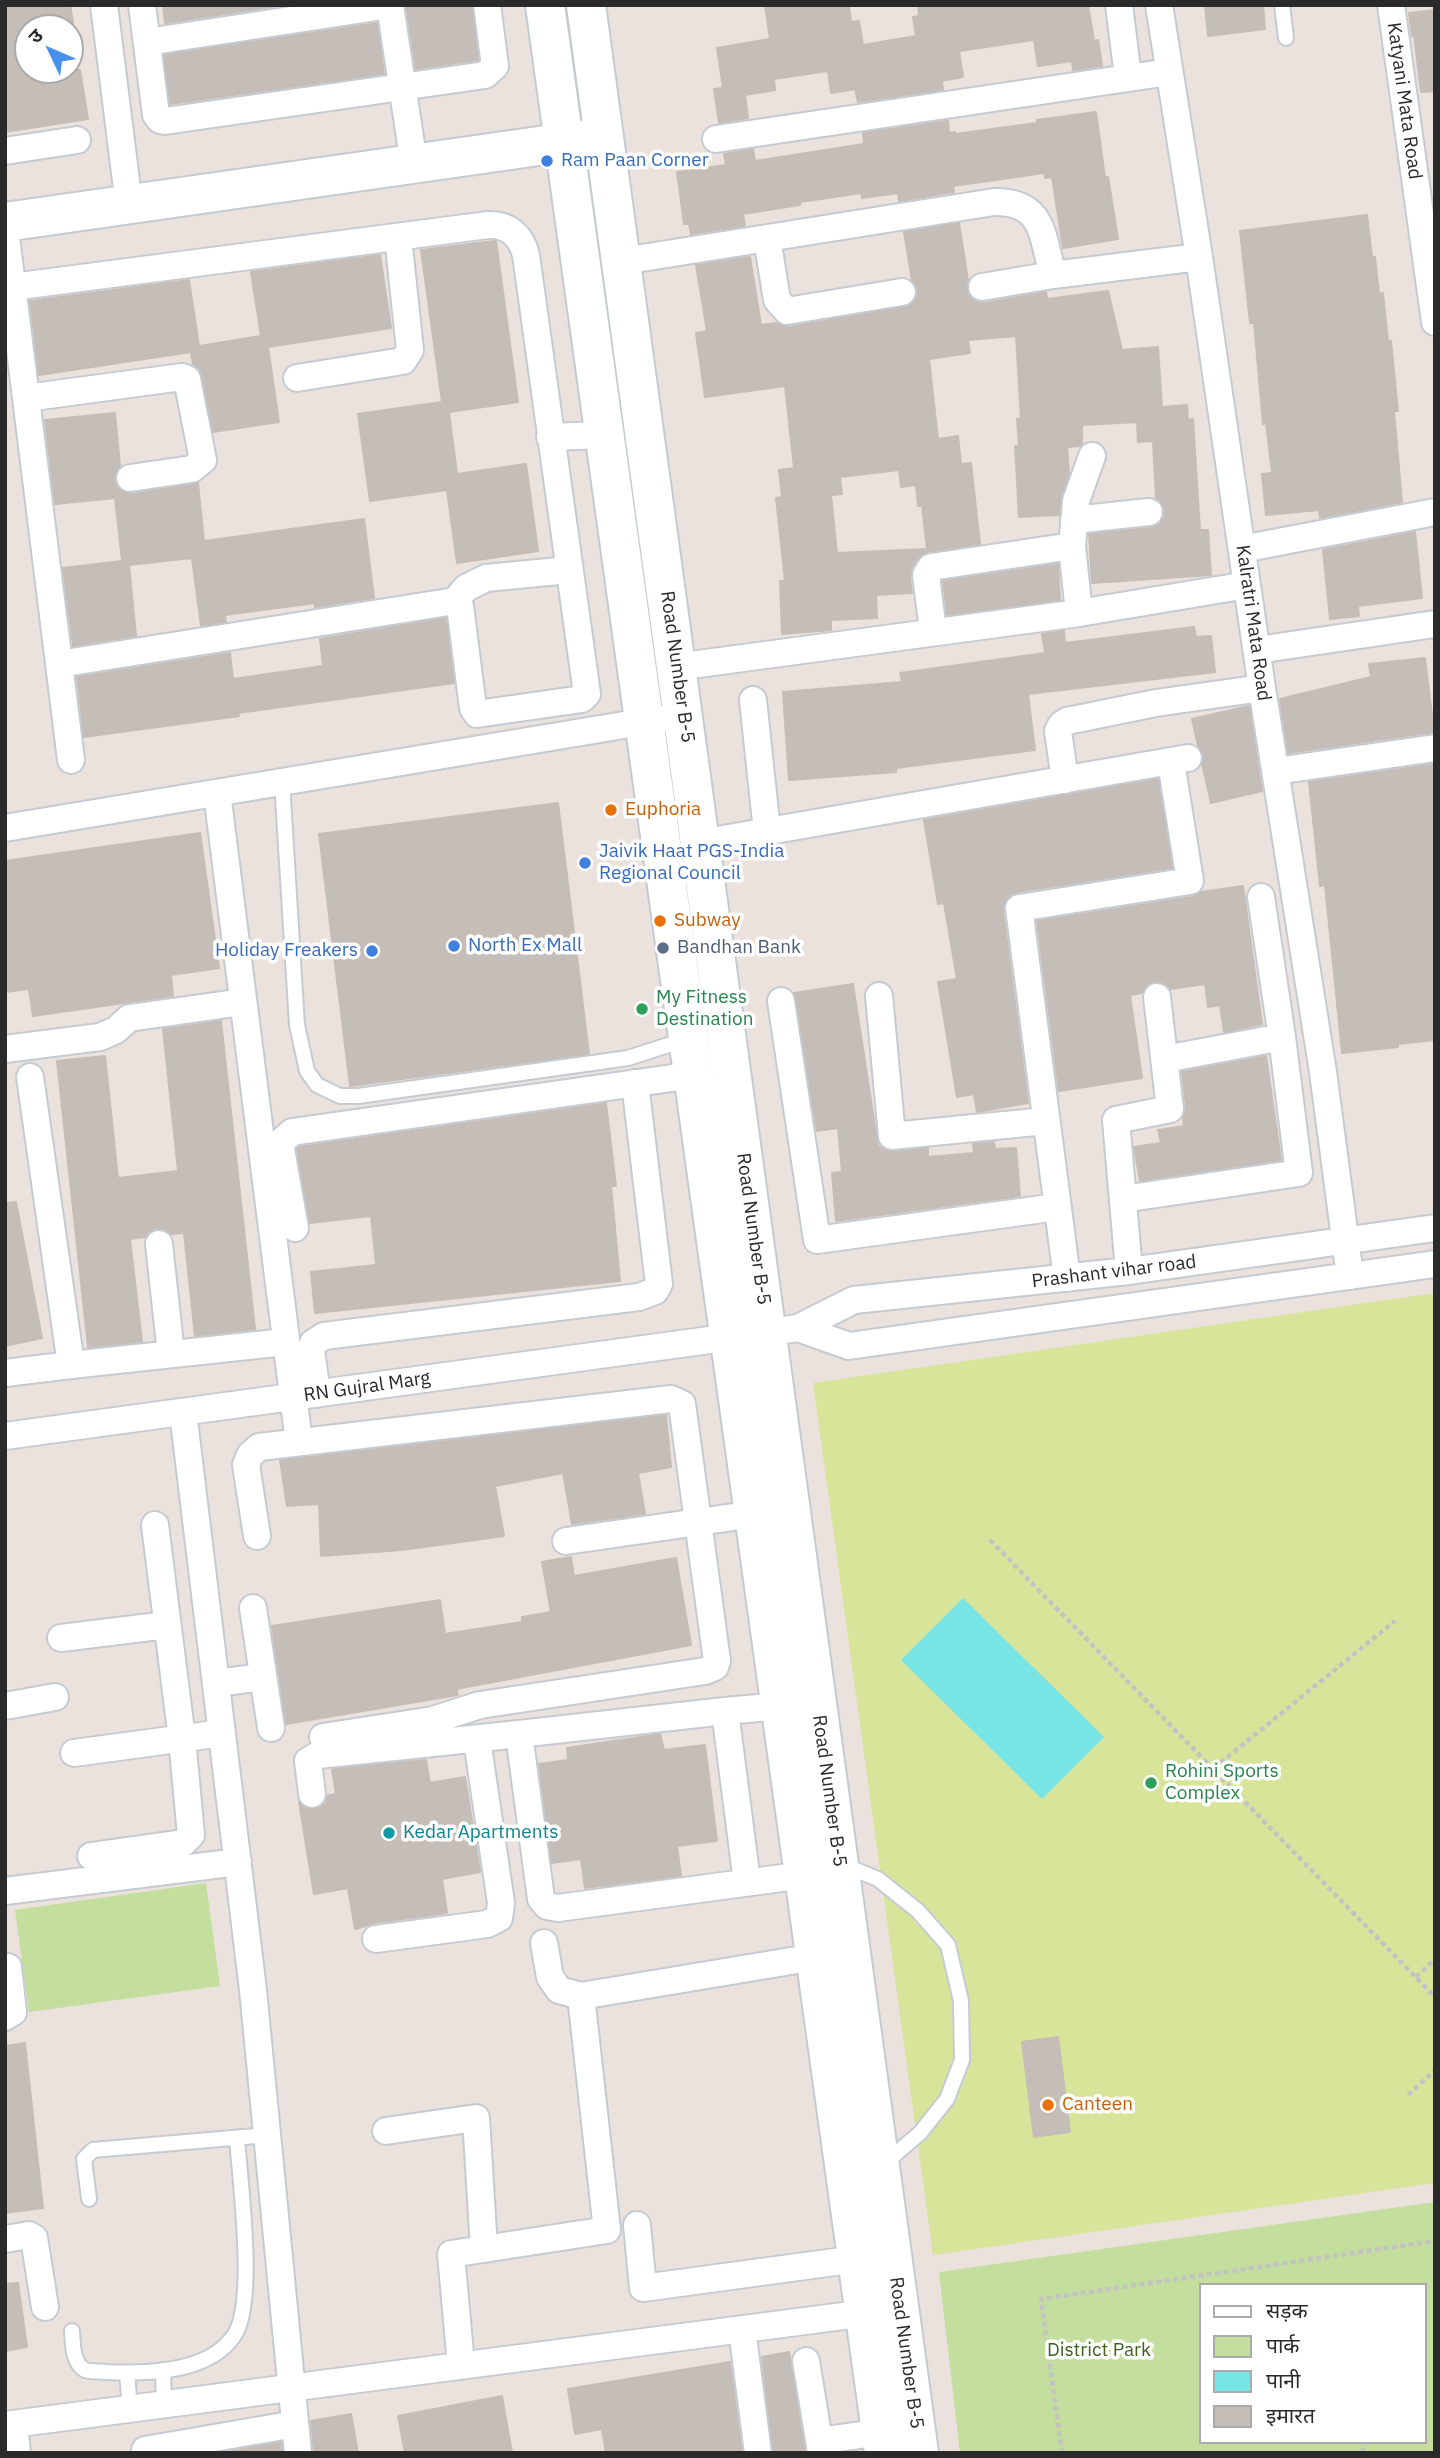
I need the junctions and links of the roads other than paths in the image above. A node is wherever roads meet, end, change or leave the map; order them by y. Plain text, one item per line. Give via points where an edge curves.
1 (104, 5) edge
2 (142, 5) edge
3 (390, 5) edge
4 (487, 5) edge
5 (545, 5) edge
6 (586, 5) edge
7 (1119, 5) edge
8 (1159, 5) edge
9 (1282, 5) edge
10 (1391, 5) edge
11 (309, 11) edge
12 (1286, 38) dead end
13 (147, 42) junction
14 (1169, 72) junction
15 (1128, 77) junction
16 (403, 86) junction
17 (604, 137) junction
18 (716, 139) dead end
19 (77, 140) dead end
20 (564, 143) junction
21 (5, 151) edge
22 (414, 164) junction
23 (129, 205) junction
24 (5, 222) edge
25 (5, 229) edge
26 (398, 237) junction
27 (766, 238) junction
28 (1199, 257) junction
29 (623, 261) junction
30 (1053, 275) junction
31 (12, 287) junction
32 (982, 287) dead end
33 (902, 292) dead end
34 (1435, 322) edge
35 (297, 378) dead end
36 (26, 398) junction
37 (604, 435) junction
38 (550, 437) junction
39 (1091, 456) dead end
40 (130, 478) dead end
41 (1149, 512) dead end
42 (1435, 512) edge
43 (1074, 520) junction
44 (1072, 546) junction
45 (1242, 549) junction
46 (569, 570) junction
47 (1247, 585) junction
48 (455, 601) junction
49 (1079, 613) junction
50 (1435, 624) edge
51 (933, 631) junction
52 (1257, 650) junction
53 (59, 664) junction
54 (676, 667) junction
55 (1262, 688) junction
56 (753, 700) dead end
57 (683, 715) junction
58 (644, 722) junction
59 (1435, 748) edge
60 (71, 760) dead end
61 (1276, 771) junction
62 (1065, 780) junction
63 (282, 782) junction
64 (217, 793) junction
65 (5, 828) edge
66 (767, 831) junction
67 (701, 844) junction
68 (1261, 897) dead end
69 (879, 996) dead end
70 (1157, 997) dead end
71 (781, 1001) dead end
72 (243, 1002) junction
73 (1282, 1037) junction
74 (5, 1049) edge
75 (691, 1057) junction
76 (1165, 1059) junction
77 (30, 1077) dead end
78 (635, 1083) junction
79 (1046, 1121) junction
80 (1123, 1199) junction
81 (1057, 1207) junction
82 (295, 1228) dead end
83 (1435, 1228) edge
84 (1345, 1242) junction
85 (159, 1244) dead end
86 (1435, 1264) edge
87 (1129, 1271) junction
88 (1350, 1276) junction
89 (1067, 1278) junction
90 (782, 1330) junction
91 (730, 1338) junction
92 (285, 1342) junction
93 (171, 1354) junction
94 (71, 1365) junction
95 (5, 1373) edge
96 (305, 1395) junction
97 (183, 1412) junction
98 (5, 1436) edge
99 (299, 1442) junction
100 (754, 1514) junction
101 (700, 1522) junction
102 (155, 1525) dead end
103 (257, 1536) dead end
104 (566, 1541) dead end
105 (253, 1608) dead end
106 (167, 1625) junction
107 (61, 1638) dead end
108 (263, 1677) junction
109 (216, 1683) junction
110 (55, 1697) dead end
111 (5, 1706) edge
112 (781, 1706) junction
113 (725, 1711) junction
114 (271, 1728) dead end
115 (222, 1733) junction
116 (519, 1734) junction
117 (323, 1737) dead end
118 (181, 1739) junction
119 (477, 1740) junction
120 (74, 1753) dead end
121 (312, 1794) dead end
122 (91, 1856) dead end
123 (238, 1862) junction
124 (821, 1869) junction
125 (747, 1882) junction
126 (5, 1891) edge
127 (376, 1939) dead end
128 (544, 1943) dead end
129 (816, 1957) junction
130 (8, 1967) dead end
131 (581, 1996) junction
132 (5, 2017) edge
133 (386, 2131) dead end
134 (267, 2135) junction
135 (237, 2138) junction
136 (881, 2167) junction
137 (89, 2199) dead end
138 (622, 2228) junction
139 (5, 2239) edge
140 (484, 2249) junction
141 (857, 2259) junction
142 (45, 2307) dead end
143 (882, 2311) junction
144 (742, 2329) junction
145 (72, 2331) dead end
146 (806, 2361) dead end
147 (461, 2365) junction
148 (163, 2370) junction
149 (127, 2373) junction
150 (291, 2386) junction
151 (164, 2404) junction
152 (131, 2409) junction
153 (10, 2424) edge
154 (295, 2424) junction
155 (883, 2442) edge
156 (820, 2447) edge
157 (139, 2452) edge
158 (18, 2453) edge
159 (298, 2453) edge
160 (758, 2453) edge
161 (919, 2453) edge

1 - 23 street
2 - 13 street
3 - 11 street
3 - 16 street
4 - 16 street via 493,69 485,75
5 - 20 street
6 - 17 street, Road Number B-5
7 - 15 street
8 - 14 street, Kalratri Mata Road
9 - 12 lane
10 - 34 street, Katyani Mata Road
11 - 13 street
13 - 16 street via 160,120
14 - 15 street
14 - 28 street, Kalratri Mata Road
15 - 18 street
16 - 22 street
17 - 20 street
17 - 29 street, Road Number B-5
19 - 21 street
20 - 22 street
20 - 37 street
22 - 23 street
23 - 24 street
25 - 31 street
26 - 31 street
26 - 35 street via 407,356 403,361
26 - 38 street via 497,224 520,238
27 - 29 street
27 - 30 street via 1013,202 1037,221
27 - 33 street via 777,300 787,311
28 - 30 street
28 - 45 street, Kalratri Mata Road
29 - 54 street, Road Number B-5
30 - 32 street
31 - 36 street
36 - 40 street via 187,379 203,460 192,469
36 - 53 street
37 - 38 street
37 - 58 street
38 - 46 street
39 - 43 street
41 - 43 street
42 - 45 street
43 - 44 street
44 - 49 street
44 - 51 street via 932,567 926,575
45 - 47 street, Kalratri Mata Road
46 - 48 street via 486,578 466,588
46 - 48 street via 587,694 582,699 482,715 474,712 460,606
47 - 49 street
47 - 52 street, Kalratri Mata Road
48 - 53 street
49 - 51 street
50 - 52 street
51 - 54 street
52 - 55 street, Kalratri Mata Road
53 - 60 street
54 - 57 street, Road Number B-5
55 - 61 street, Kalratri Mata Road
55 - 62 street via 1067,720 1058,731
56 - 66 street
57 - 58 street
57 - 67 street, Road Number B-5
58 - 63 street
58 - 75 street
59 - 61 street
61 - 84 street, Kalratri Mata Road
62 - 66 street
62 - 79 street via 1179,760 1190,881 1019,908
63 - 64 street
63 - 75 lane via 297,1025 307,1071 317,1085 340,1096 358,1096 628,1058
64 - 65 street
64 - 72 street
66 - 67 street
67 - 90 street, Road Number B-5
68 - 73 street
69 - 79 street via 892,1136
70 - 76 street
71 - 81 street via 817,1240
72 - 74 street via 129,1017 100,1037
72 - 92 street
73 - 76 street
73 - 80 street via 1299,1173
75 - 78 street
75 - 91 street
76 - 80 street via 1170,1109 1116,1121
77 - 94 street
78 - 82 street via 299,1129 282,1141 281,1149
78 - 96 street via 659,1284 655,1291 639,1297 324,1336 313,1343
79 - 81 street
80 - 87 street
81 - 89 street
83 - 84 street, Prashant vihar road
84 - 87 street, Prashant vihar road
84 - 88 street, Kalratri Mata Road
85 - 93 street
86 - 88 street, Prashant vihar road
87 - 89 street, Prashant vihar road
88 - 90 street, Prashant vihar road via 849,1346
89 - 90 street, Prashant vihar road via 854,1300
90 - 91 street, Prashant vihar road
90 - 124 street, Road Number B-5
91 - 96 street, RN Gujral Marg
91 - 100 street
92 - 93 street
92 - 96 street
93 - 94 street
94 - 95 street
96 - 97 street, RN Gujral Marg
96 - 99 street
97 - 98 street, RN Gujral Marg
97 - 109 street
99 - 101 street via 676,1399 682,1404
99 - 103 street via 259,1447 250,1455 246,1465
100 - 101 street
100 - 112 street
101 - 104 street
101 - 117 street via 718,1661 713,1668 481,1704 433,1720
102 - 106 street
105 - 108 street
106 - 107 street
106 - 118 street
108 - 109 street
108 - 114 street
109 - 115 street
110 - 111 street
112 - 113 street
112 - 124 street
113 - 116 street
113 - 125 street
115 - 118 street
115 - 123 street
116 - 119 street
116 - 125 street via 541,1899 547,1906
118 - 120 street
118 - 122 street via 188,1840
119 - 121 street via 311,1758 307,1765
119 - 127 street via 501,1903 499,1918 486,1924
123 - 126 street
123 - 134 street
124 - 125 street
124 - 129 street
124 - 136 street, Road Number B-5
124 - 136 lane via 877,1879 918,1911 948,1945 961,2001 962,2060 947,2099 920,2133
128 - 131 street via 550,1977 559,1990
129 - 131 street
129 - 141 street
130 - 132 street via 13,2012
131 - 138 street
133 - 140 street via 476,2118
134 - 135 lane
134 - 150 street
135 - 137 lane via 93,2150 84,2159
135 - 148 lane via 246,2289 243,2315 221,2350 194,2364
136 - 143 street, Road Number B-5
138 - 140 street
138 - 141 street via 643,2288
139 - 142 street via 34,2238
140 - 147 street via 451,2254
141 - 143 street
143 - 144 street
143 - 155 street
143 - 161 street, Road Number B-5
144 - 147 street
144 - 160 street
145 - 149 lane via 75,2356 86,2370
146 - 156 street
147 - 150 street
148 - 149 lane
148 - 151 lane
149 - 152 lane
150 - 151 street
150 - 154 street
151 - 152 street
152 - 153 street
153 - 158 street
154 - 157 street
154 - 159 street
155 - 156 street

